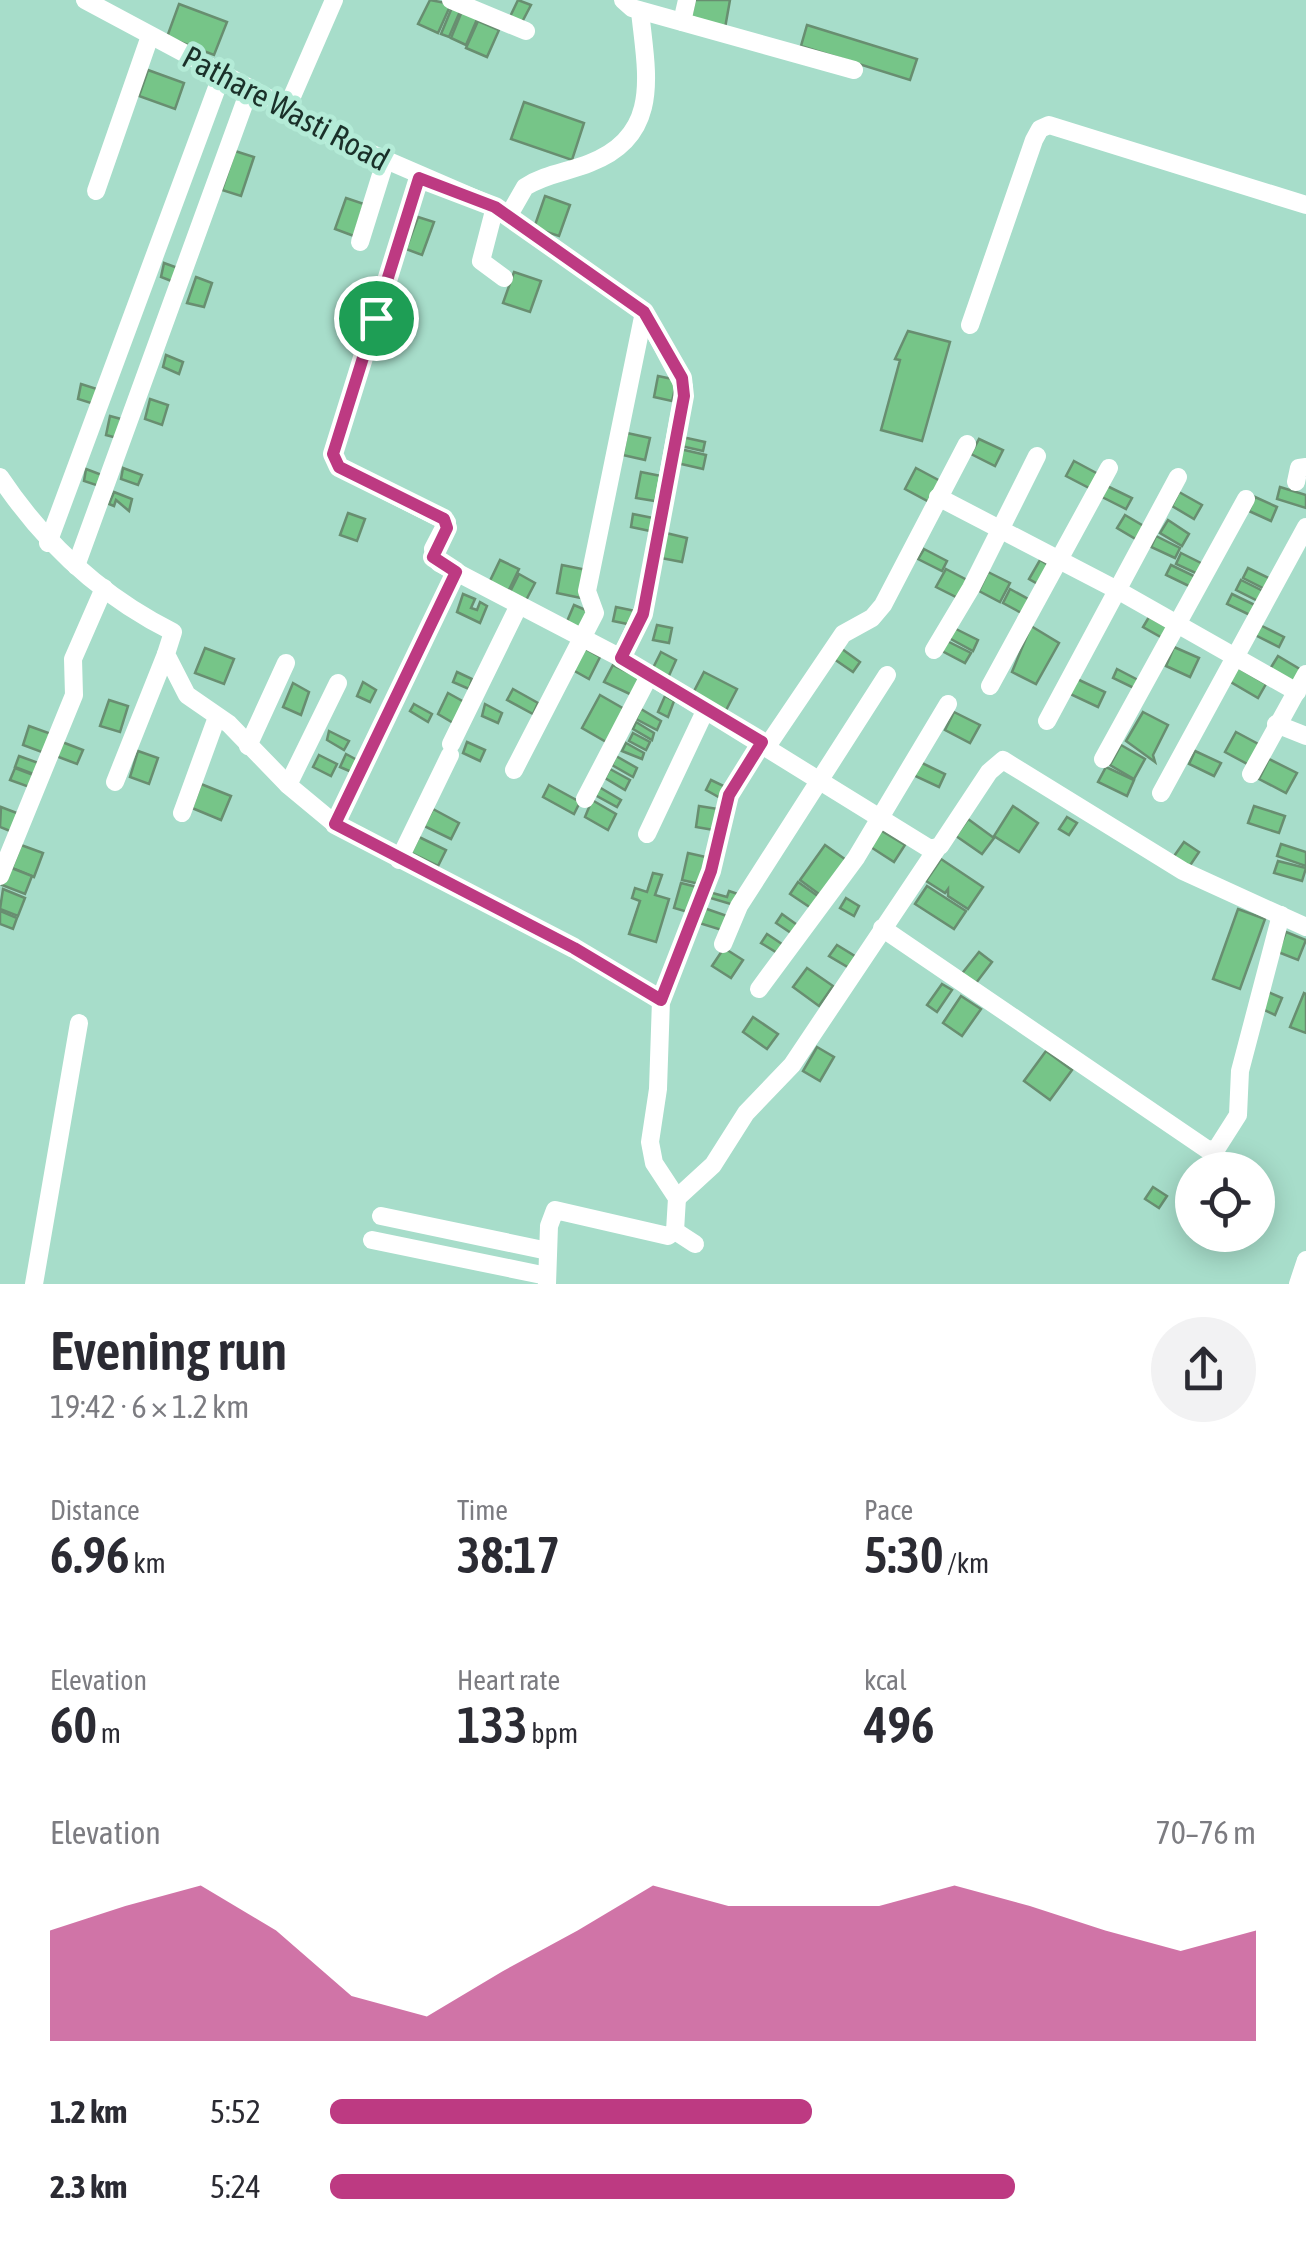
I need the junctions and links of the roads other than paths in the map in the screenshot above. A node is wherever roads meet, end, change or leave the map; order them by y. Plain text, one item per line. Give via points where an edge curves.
1 (84, 0) edge
2 (334, 0) edge
3 (451, 0) edge
4 (623, 0) edge
5 (687, 0) edge
6 (640, 11) junction
7 (682, 22) junction
8 (526, 31) dead end
9 (150, 36) junction
10 (854, 70) dead end
11 (222, 74) junction
12 (250, 88) junction
13 (288, 108) junction
14 (384, 162) junction
15 (419, 178) junction
16 (96, 191) dead end
17 (1306, 205) edge
18 (502, 211) junction
19 (360, 242) dead end
20 (504, 278) dead end
21 (644, 312) junction
22 (970, 326) dead end
23 (967, 444) dead end
24 (1037, 456) dead end
25 (1110, 468) dead end
26 (0, 477) edge
27 (1178, 477) dead end
28 (938, 497) junction
29 (1246, 499) dead end
30 (1306, 526) edge
31 (999, 529) junction
32 (48, 543) junction
33 (1059, 560) junction
34 (76, 566) junction
35 (456, 572) junction
36 (104, 588) junction
37 (1119, 591) junction
38 (519, 605) junction
39 (1178, 628) junction
40 (581, 638) junction
41 (934, 650) dead end
42 (166, 654) junction
43 (1234, 654) junction
44 (621, 658) junction
45 (286, 663) dead end
46 (1306, 674) edge
47 (887, 675) dead end
48 (648, 676) junction
49 (338, 683) dead end
50 (990, 686) dead end
51 (1297, 692) junction
52 (948, 704) dead end
53 (706, 709) junction
54 (217, 718) junction
55 (1046, 720) dead end
56 (1276, 724) junction
57 (1306, 736) edge
58 (765, 744) junction
59 (248, 746) junction
60 (1102, 759) dead end
61 (514, 770) dead end
62 (1251, 774) dead end
63 (819, 778) junction
64 (115, 782) dead end
65 (288, 785) junction
66 (1161, 792) dead end
67 (584, 800) dead end
68 (182, 813) dead end
69 (879, 816) junction
70 (335, 824) junction
71 (647, 834) dead end
72 (936, 850) junction
73 (399, 860) junction
74 (0, 876) edge
75 (1281, 915) junction
76 (1306, 927) edge
77 (882, 928) junction
78 (723, 944) dead end
79 (760, 989) dead end
80 (661, 1000) junction
81 (79, 1023) dead end
82 (677, 1198) junction
83 (381, 1216) dead end
84 (675, 1231) junction
85 (372, 1240) dead end
86 (694, 1244) dead end
87 (548, 1251) junction
88 (1306, 1260) edge
89 (547, 1280) edge
90 (34, 1284) edge
91 (1298, 1284) edge

1 - 9 street, Pathare Wasti Road
2 - 13 street
3 - 8 street
4 - 6 street
5 - 7 street
6 - 7 street
6 - 18 street via 650,93 629,138 594,162 525,187
7 - 10 street
9 - 11 street, Pathare Wasti Road
9 - 16 street
11 - 12 street, Pathare Wasti Road
11 - 32 street
12 - 13 street, Pathare Wasti Road
12 - 34 street
13 - 14 street, Pathare Wasti Road
14 - 15 street, Pathare Wasti Road
14 - 19 street
15 - 18 street, Pathare Wasti Road
15 - 35 street via 333,454 339,467 444,519 447,528 433,557
17 - 22 street via 1049,126 1040,129
18 - 20 street via 481,261
18 - 21 street, Pathare Wasti Road
21 - 40 street via 587,591 594,613
21 - 44 street, Pathare Wasti Road via 682,378 684,396 645,605
23 - 28 street
24 - 31 street
25 - 33 street
26 - 32 street
27 - 37 street
28 - 31 street
28 - 58 street via 877,614 843,634
29 - 39 street
30 - 43 street
31 - 33 street
31 - 41 street
32 - 34 street
33 - 37 street
33 - 50 street
34 - 36 street
35 - 38 street
35 - 70 street
36 - 42 street via 173,632
36 - 74 street via 73,659 74,695
37 - 39 street
37 - 55 street
38 - 40 street
38 - 73 street
39 - 43 street
39 - 60 street
40 - 44 street
40 - 61 street
42 - 54 street via 187,695
42 - 64 street
43 - 51 street
43 - 66 street
44 - 48 street
45 - 59 street
46 - 51 street
47 - 63 street
48 - 53 street
48 - 67 street
49 - 65 street
51 - 56 street
52 - 69 street
53 - 58 street
53 - 71 street
54 - 59 street
54 - 68 street
56 - 57 street
56 - 62 street
58 - 63 street
58 - 80 street via 729,795 711,871
59 - 65 street
63 - 69 street
63 - 78 street via 739,906
65 - 70 street
69 - 72 street
69 - 79 street
70 - 73 street
72 - 75 street via 1003,760 1183,872
72 - 77 street
73 - 80 street
75 - 76 street
75 - 77 street via 1240,1071 1238,1115 1217,1148 1208,1150
77 - 82 street via 792,1065 746,1113 713,1165
80 - 82 street via 650,1142 654,1163
81 - 90 street
82 - 84 street
83 - 87 street
84 - 86 street
84 - 87 street via 668,1236 560,1208 551,1216
85 - 89 street
87 - 89 street
88 - 91 street

